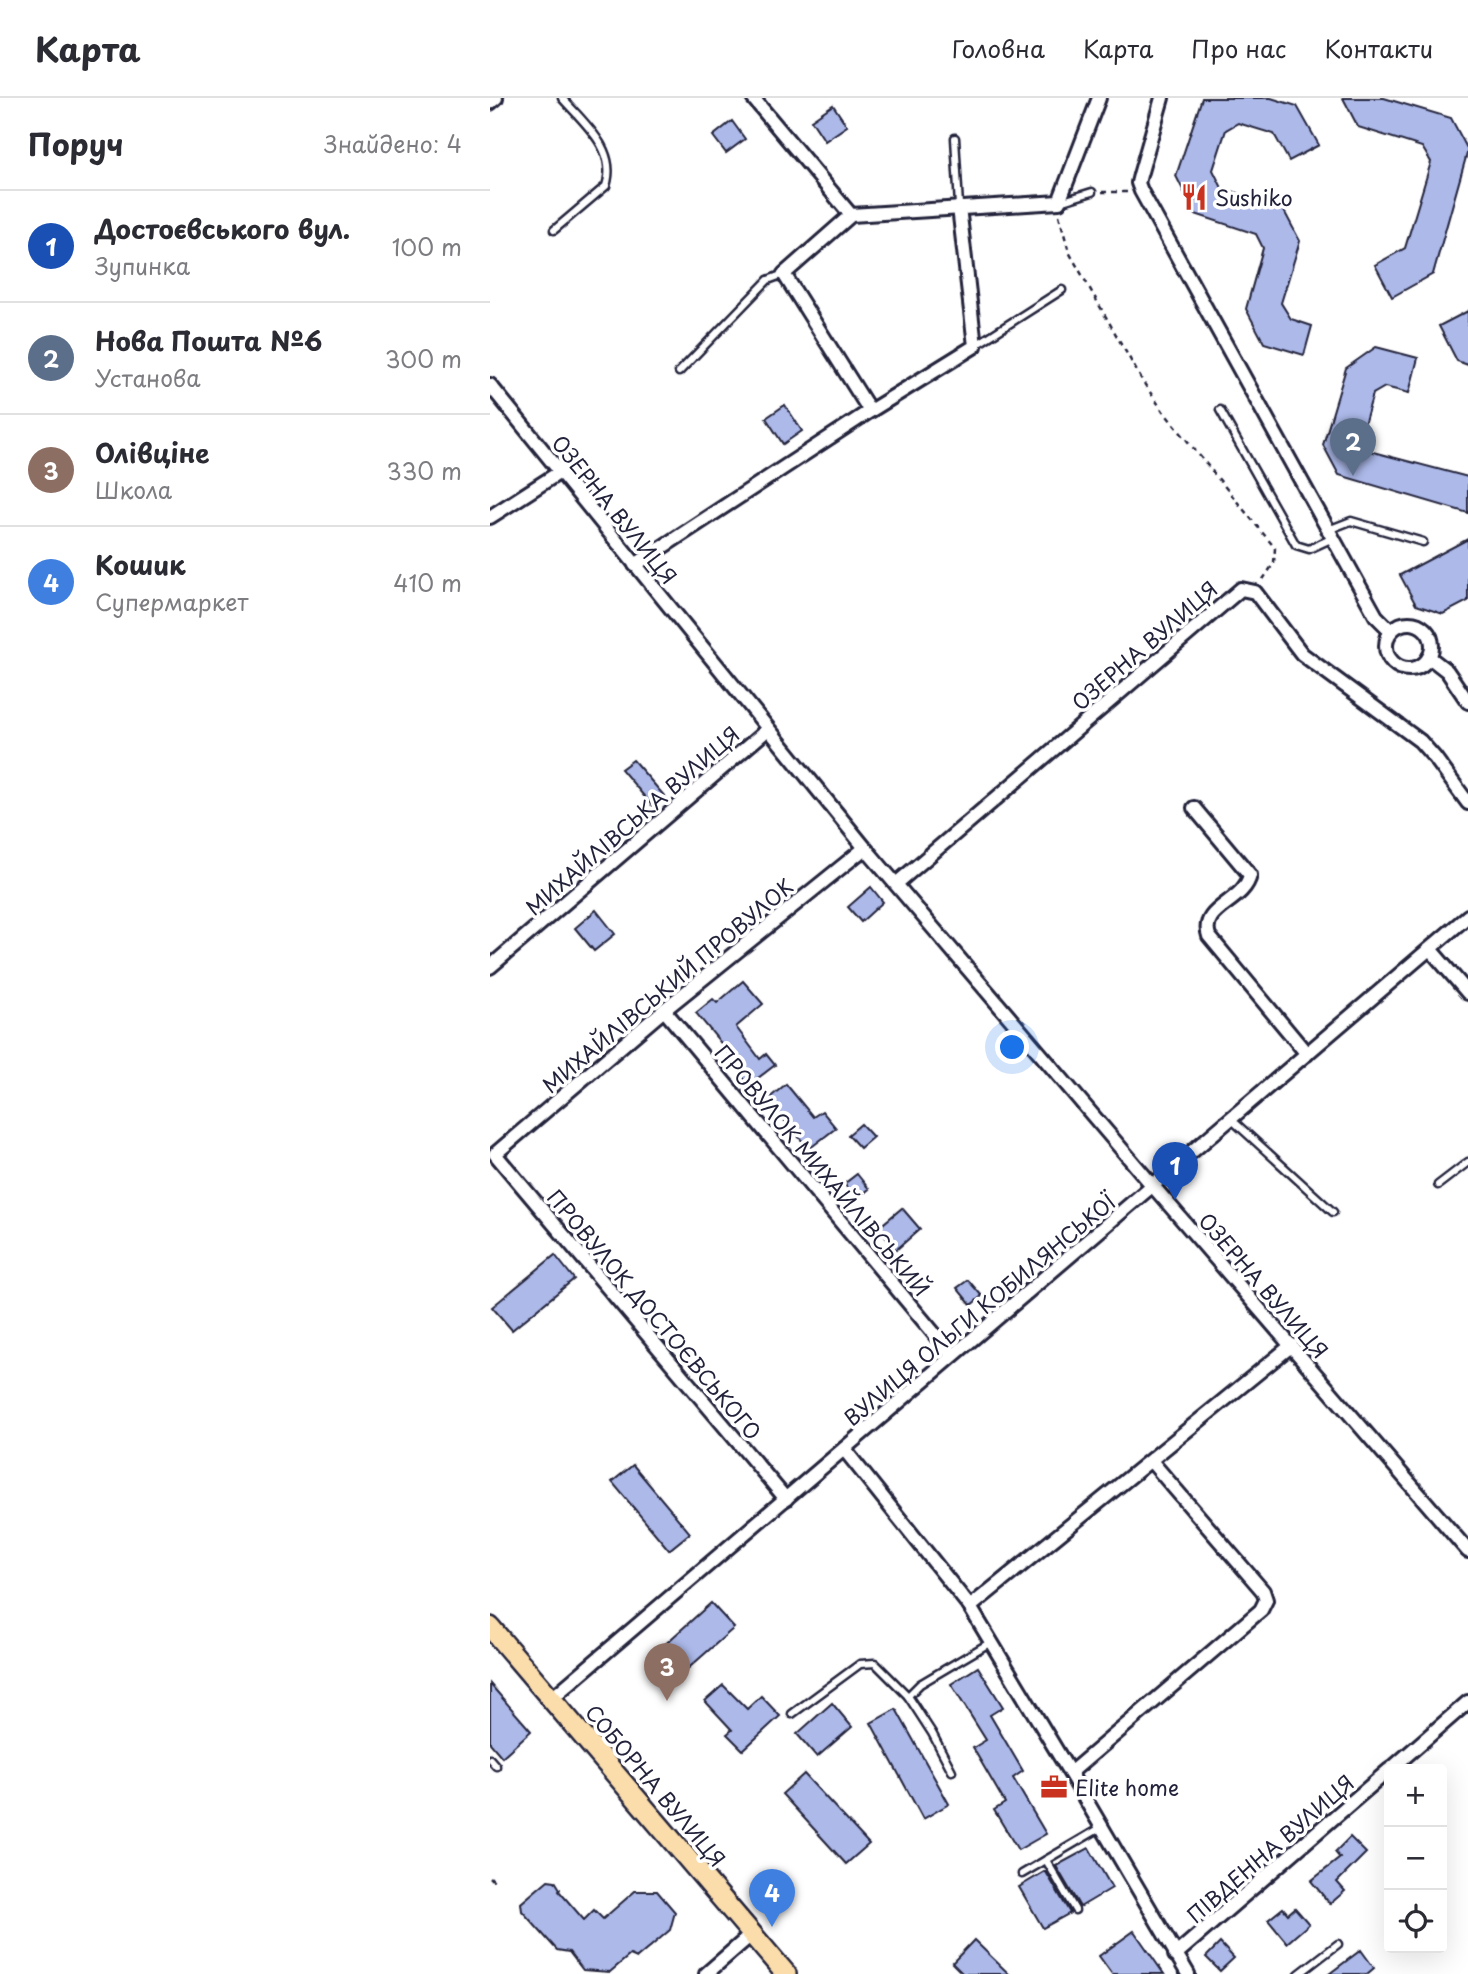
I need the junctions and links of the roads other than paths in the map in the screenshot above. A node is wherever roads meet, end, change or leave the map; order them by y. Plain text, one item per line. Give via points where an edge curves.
1 (496, 98) edge
2 (562, 98) edge
3 (753, 98) edge
4 (1098, 98) edge
5 (1163, 98) edge
6 (490, 103) edge
7 (955, 138) dead end
8 (1092, 192) road end
9 (1059, 202) junction
10 (959, 207) junction
11 (851, 215) junction
12 (554, 230) dead end
13 (784, 274) junction
14 (1062, 290) dead end
15 (975, 346) junction
16 (678, 372) dead end
17 (490, 385) edge
18 (1220, 410) dead end
19 (870, 411) junction
20 (560, 472) junction
21 (490, 517) edge
22 (1331, 534) junction
23 (1423, 542) dead end
24 (635, 565) junction
25 (1391, 631) junction
26 (1429, 657) junction
27 (1468, 702) edge
28 (767, 730) junction
29 (1468, 803) edge
30 (1194, 808) dead end
31 (865, 848) junction
32 (896, 884) junction
33 (1468, 916) edge
34 (1430, 949) junction
35 (490, 967) edge
36 (1468, 993) edge
37 (664, 1010) junction
38 (1307, 1054) junction
39 (1231, 1119) junction
40 (495, 1154) joint
41 (1468, 1162) edge
42 (1438, 1185) dead end
43 (1153, 1186) junction
44 (1333, 1212) dead end
45 (1292, 1345) junction
46 (952, 1355) junction
47 (844, 1449) junction
48 (1151, 1461) junction
49 (786, 1499) junction
50 (1468, 1551) edge
51 (970, 1607) junction
52 (490, 1627) edge
53 (991, 1642) junction
54 (908, 1696) junction
55 (552, 1698) junction
56 (1468, 1702) edge
57 (792, 1714) dead end
58 (490, 1759) edge
59 (1397, 1764) edge
60 (496, 1766) dead end
61 (952, 1771) dead end
62 (1070, 1773) junction
63 (1384, 1775) edge
64 (1102, 1827) junction
65 (1046, 1860) junction
66 (1022, 1874) dead end
67 (1075, 1910) dead end
68 (752, 1934) junction
69 (1338, 1944) dead end
70 (1175, 1955) junction
71 (706, 1974) edge
72 (786, 1974) edge
73 (1188, 1974) edge
74 (1299, 1974) edge

1 - 6 street
2 - 12 lane via 601,144 609,177 606,186
3 - 11 street
4 - 9 street
5 - 22 street via 1138,183 1141,191
7 - 10 lane
8 - 9 lane
9 - 10 street
10 - 11 street
10 - 15 street
11 - 13 street
13 - 16 lane via 768,280
13 - 19 street
14 - 15 lane
15 - 19 street
17 - 20 street, ОЗЕРНА ВУЛИЦЯ
18 - 22 lane via 1296,545 1309,549
19 - 24 street
20 - 21 street
20 - 24 street, ОЗЕРНА ВУЛИЦЯ
22 - 23 lane via 1351,521
22 - 25 street via 1376,616
24 - 28 street, ОЗЕРНА ВУЛИЦЯ
25 - 26 street via 1404,623 1419,625 1430,635
25 - 26 street via 1386,645 1396,665 1411,669
26 - 27 street via 1447,671
28 - 31 street, ОЗЕРНА ВУЛИЦЯ
28 - 35 street, МИХАЙЛІВСЬКА ВУЛИЦЯ
29 - 32 street, ОЗЕРНА ВУЛИЦЯ via 1420,741 1302,654 1251,589 1237,591
30 - 38 street via 1250,875 1247,885 1209,918 1209,936
31 - 32 street, ОЗЕРНА ВУЛИЦЯ
31 - 37 street, МИХАЙЛІВСЬКИЙ ПРОВУЛОК
32 - 43 street, ОЗЕРНА ВУЛИЦЯ
33 - 34 street, ВУЛИЦЯ ОЛЬГИ КОБИЛЯНСЬКОЇ
34 - 36 street
34 - 38 street, ВУЛИЦЯ ОЛЬГИ КОБИЛЯНСЬКОЇ
37 - 40 street, МИХАЙЛІВСЬКИЙ ПРОВУЛОК
37 - 46 street, ПРОВУЛОК МИХАЙЛІВСЬКИЙ
38 - 39 street, ВУЛИЦЯ ОЛЬГИ КОБИЛЯНСЬКОЇ
39 - 43 street, ВУЛИЦЯ ОЛЬГИ КОБИЛЯНСЬКОЇ
39 - 44 lane
40 - 49 street, ПРОВУЛОК ДОСТОЄВСЬКОГО
41 - 42 lane
43 - 45 street, ОЗЕРНА ВУЛИЦЯ
43 - 46 street, ВУЛИЦЯ ОЛЬГИ КОБИЛЯНСЬКОЇ
45 - 48 street
45 - 50 street, ОЗЕРНА ВУЛИЦЯ
46 - 47 street, ВУЛИЦЯ ОЛЬГИ КОБИЛЯНСЬКОЇ
47 - 49 street, ВУЛИЦЯ ОЛЬГИ КОБИЛЯНСЬКОЇ
47 - 51 street
48 - 51 street
48 - 62 street via 1264,1591 1266,1600 1261,1610
49 - 55 street, ВУЛИЦЯ ОЛЬГИ КОБИЛЯНСЬКОЇ
51 - 53 street
52 - 55 main road, СОБОРНА ВУЛИЦЯ
53 - 54 lane via 920,1684
53 - 62 street
54 - 57 lane via 874,1663 867,1662
54 - 61 lane
55 - 68 main road, СОБОРНА ВУЛИЦЯ
56 - 59 street, ПІВДЕННА ВУЛИЦЯ
58 - 60 lane
62 - 64 street
63 - 70 street, ПІВДЕННА ВУЛИЦЯ
64 - 65 lane
64 - 70 street
65 - 66 lane
65 - 67 lane
68 - 71 street
68 - 72 main road, СОБОРНА ВУЛИЦЯ
69 - 74 lane
70 - 73 street

